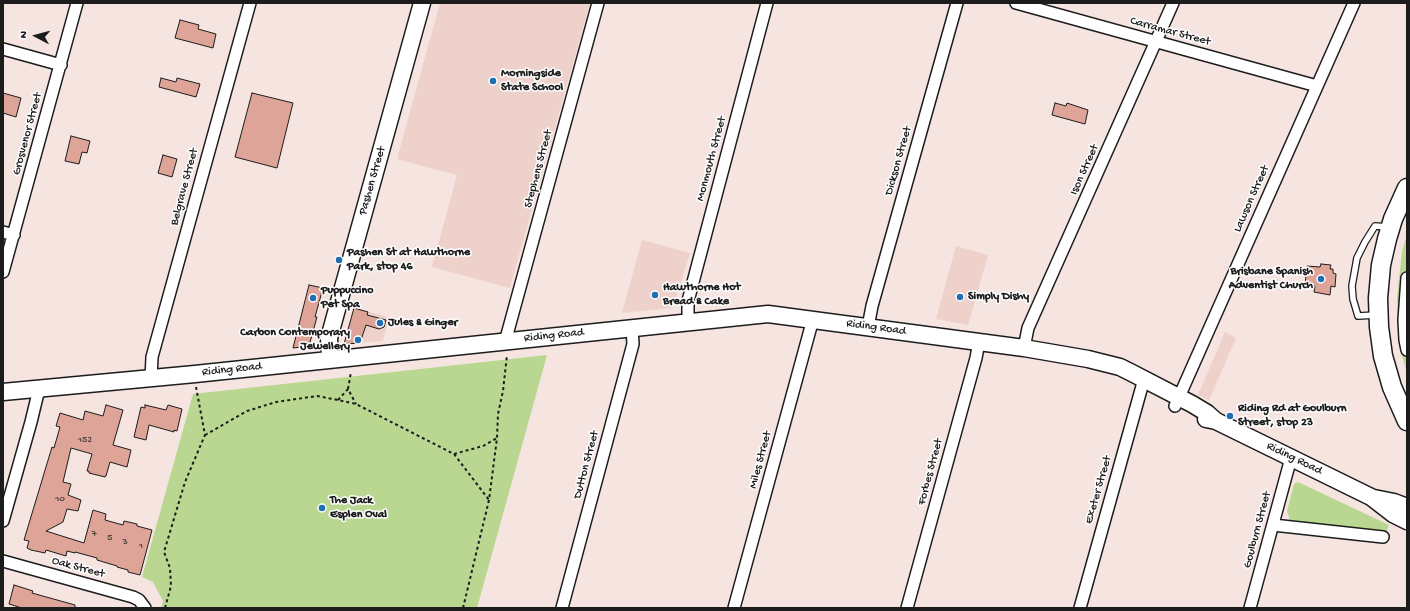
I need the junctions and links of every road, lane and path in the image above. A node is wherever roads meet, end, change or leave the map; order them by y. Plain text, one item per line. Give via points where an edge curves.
1 (78, 3) edge
2 (250, 3) edge
3 (422, 3) edge
4 (598, 3) edge
5 (767, 3) edge
6 (957, 3) edge
7 (1016, 3) edge
8 (1173, 3) edge
9 (1354, 3) edge
10 (1156, 42) junction
11 (3, 49) edge
12 (61, 65) junction
13 (1317, 86) junction
14 (1407, 188) edge
15 (1390, 227) junction
16 (8, 234) edge
17 (3, 272) edge
18 (1407, 278) edge
19 (1378, 314) junction
20 (813, 319) junction
21 (688, 322) junction
22 (868, 327) junction
23 (632, 328) junction
24 (505, 342) junction
25 (979, 342) junction
26 (1024, 348) junction
27 (1407, 350) edge
28 (330, 360) junction
29 (351, 372) dead end
30 (195, 374) junction
31 (151, 379) junction
32 (1142, 384) junction
33 (39, 389) junction
34 (348, 389) junction
35 (3, 392) edge
36 (338, 400) junction
37 (1177, 401) junction
38 (356, 404) junction
39 (1407, 421) edge
40 (205, 435) junction
41 (498, 438) junction
42 (454, 454) junction
43 (1291, 458) junction
44 (1371, 497) junction
45 (488, 500) junction
46 (1403, 501) edge
47 (1407, 520) edge
48 (3, 521) edge
49 (1273, 525) junction
50 (1383, 537) dead end
51 (3, 561) edge
52 (144, 606) edge
53 (165, 608) edge
54 (463, 608) edge
55 (562, 608) edge
56 (734, 608) edge
57 (907, 608) edge
58 (1080, 608) edge
59 (1250, 608) edge

1 - 12 street, Grosvenor Street
2 - 31 street, Belgrave Street via 152,357
3 - 28 main road, Pashen Street via 329,338
4 - 24 street, Stephens Street
5 - 21 street, Monmouth Street via 688,301
6 - 22 street, Dickson Street
7 - 10 street, Carramar Street
8 - 10 street, Ison Street
9 - 13 street, Lawson Street
10 - 13 street, Carramar Street
10 - 26 street, Ison Street via 1028,328
11 - 12 street
12 - 16 street, Grosvenor Street
13 - 37 street, Lawson Street
14 - 15 main road
15 - 19 main road via 1381,266
15 - 19 lane via 1375,226 1357,258 1352,286 1358,316
16 - 17 street, Grosvenor Street
18 - 27 street via 1404,320
19 - 39 main road via 1386,366
20 - 21 main road, Riding Road via 768,314
20 - 22 main road, Riding Road
20 - 56 street, Miles Street
21 - 23 main road, Riding Road
22 - 25 main road, Riding Road
23 - 24 main road, Riding Road
23 - 55 street, Dutton Street via 633,344
24 - 28 main road, Riding Road
24 - 41 path via 507,357 498,414
25 - 26 main road, Riding Road
25 - 57 street, Forbes Street
26 - 32 main road, Riding Road via 1120,367
28 - 30 main road, Riding Road
29 - 34 path
30 - 31 main road, Riding Road
30 - 40 path
31 - 33 main road, Riding Road
32 - 37 main road, Riding Road
32 - 58 street, Exeter Street
33 - 35 main road, Riding Road
33 - 48 street
34 - 36 path
34 - 38 path
36 - 38 path
36 - 40 path via 317,396 276,402 248,411
37 - 43 main road, Riding Road via 1207,413 1216,421
38 - 42 path
40 - 53 path via 185,482 164,552 170,568 171,586
41 - 42 path via 483,446
41 - 45 path
42 - 45 path
43 - 44 main road, Riding Road
43 - 49 street, Goulburn Street
44 - 46 main road, Riding Road
44 - 47 main road, Riding Road via 1393,514
45 - 54 path
49 - 50 street
49 - 59 street, Goulburn Street
51 - 52 street, Oak Street via 133,596

